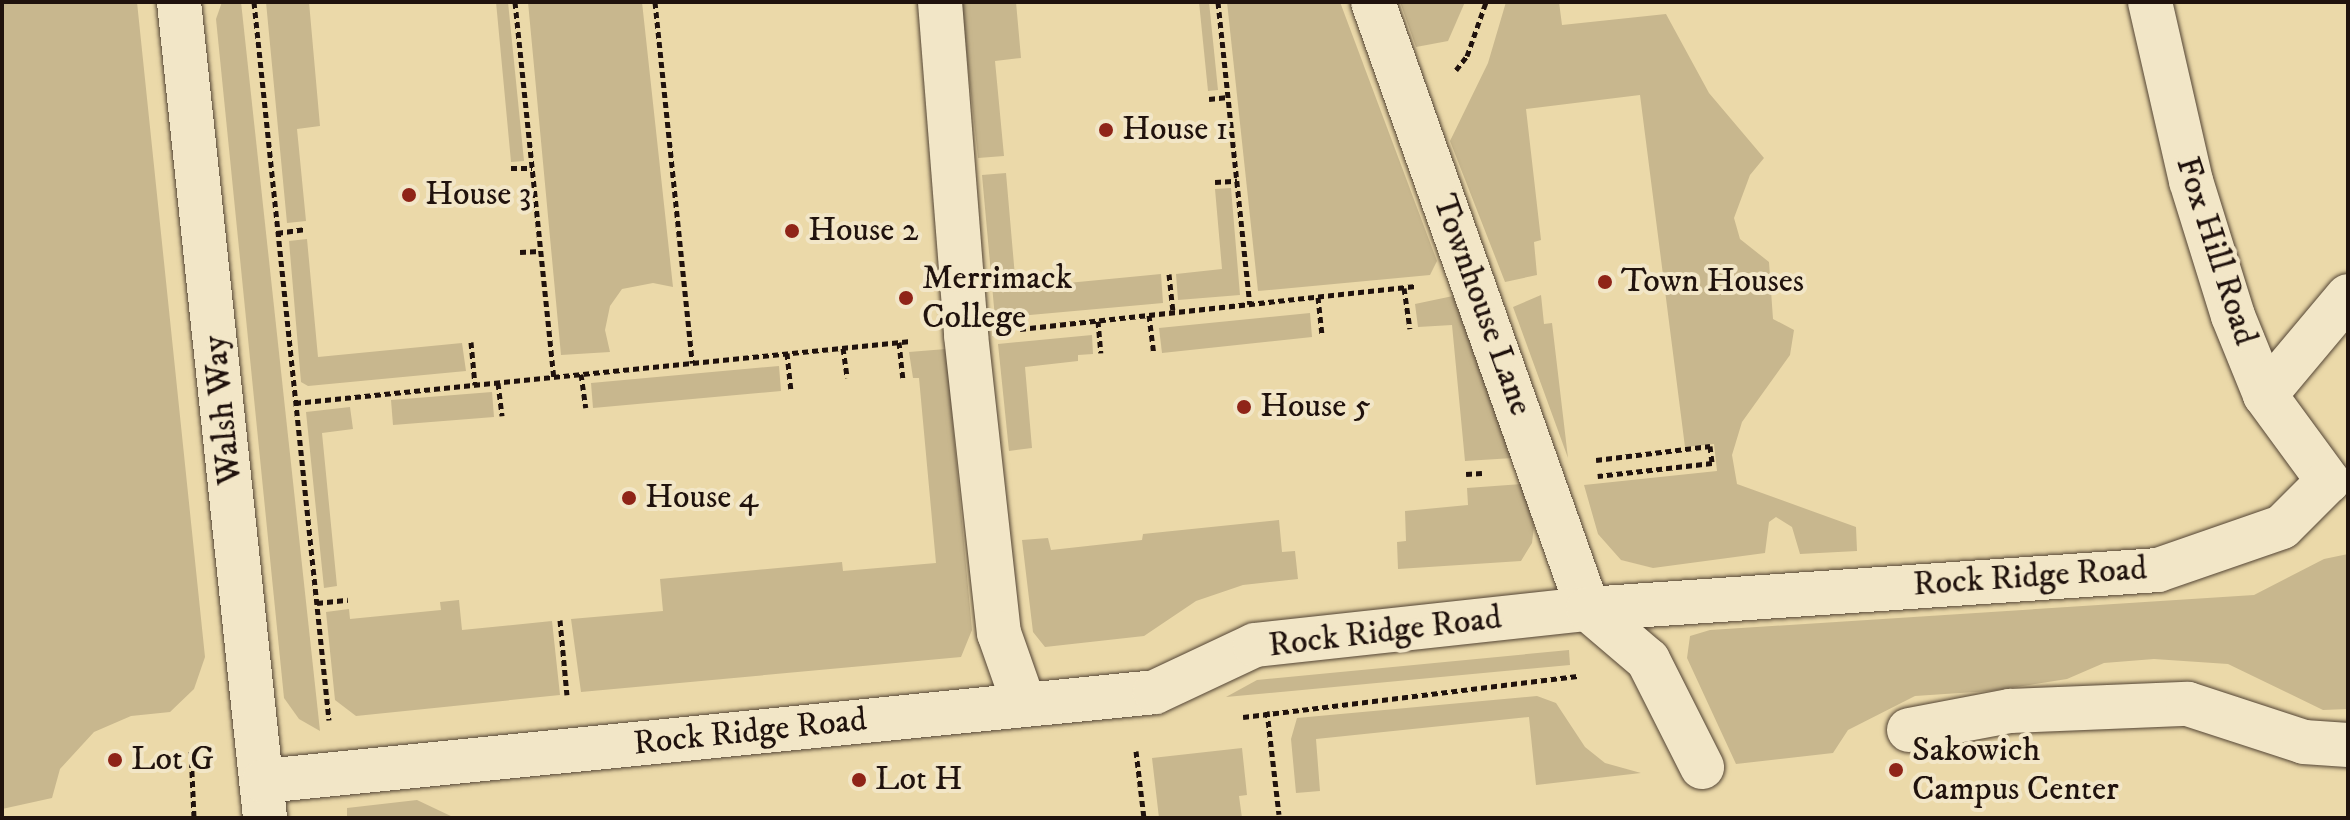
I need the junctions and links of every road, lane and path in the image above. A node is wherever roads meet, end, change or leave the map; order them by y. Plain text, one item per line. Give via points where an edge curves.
1 (179, 2) edge
2 (254, 2) edge
3 (515, 2) edge
4 (655, 2) edge
5 (940, 2) edge
6 (1218, 2) edge
7 (1373, 2) edge
8 (2150, 2) edge
9 (1228, 97) junction
10 (1209, 99) dead end
11 (511, 168) dead end
12 (532, 168) junction
13 (1237, 181) junction
14 (1215, 182) dead end
15 (306, 229) dead end
16 (277, 233) junction
17 (540, 251) junction
18 (520, 252) dead end
19 (1169, 274) dead end
20 (1471, 280) junction
21 (1404, 288) junction
22 (2348, 296) edge
23 (1318, 297) junction
24 (1250, 304) junction
25 (1173, 313) junction
26 (1149, 315) junction
27 (1098, 321) junction
28 (1410, 329) dead end
29 (966, 335) junction
30 (1322, 336) dead end
31 (471, 342) dead end
32 (899, 342) junction
33 (843, 348) junction
34 (787, 353) junction
35 (1101, 353) dead end
36 (1154, 353) dead end
37 (692, 363) junction
38 (581, 374) junction
39 (554, 377) junction
40 (847, 378) dead end
41 (903, 378) dead end
42 (498, 383) junction
43 (475, 385) junction
44 (791, 389) dead end
45 (2265, 395) junction
46 (295, 403) junction
47 (586, 408) dead end
48 (502, 416) dead end
49 (1590, 461) dead end
50 (1541, 469) junction
51 (2338, 483) edge
52 (348, 600) dead end
53 (317, 603) junction
54 (1588, 609) junction
55 (560, 620) dead end
56 (1652, 670) junction
57 (568, 701) dead end
58 (1024, 704) junction
59 (1267, 711) junction
60 (1240, 719) dead end
61 (329, 723) dead end
62 (1909, 730) dead end
63 (1135, 742) dead end
64 (2348, 745) edge
65 (191, 751) dead end
66 (1702, 767) dead end
67 (264, 800) edge
68 (1279, 814) dead end
69 (194, 818) edge
70 (1144, 818) edge

1 - 67 street, Walsh Way
2 - 16 path
3 - 12 path
4 - 37 path
5 - 29 street
6 - 9 path
7 - 20 street, Townhouse Lane
8 - 45 street, Fox Hill Road via 2191,181 2233,316
9 - 10 path
9 - 13 path
11 - 12 path
12 - 17 path
13 - 14 path
13 - 24 path
15 - 16 path
16 - 46 path
17 - 18 path
17 - 39 path
19 - 25 path
20 - 21 path
20 - 50 street, Townhouse Lane
21 - 23 path
21 - 28 path
22 - 45 street
23 - 24 path
23 - 30 path
24 - 25 path
25 - 26 path
26 - 27 path
26 - 36 path
27 - 29 path
27 - 35 path
29 - 32 path
29 - 58 street via 999,633
31 - 43 path
32 - 33 path
32 - 41 path
33 - 34 path
33 - 40 path
34 - 37 path
34 - 44 path
37 - 38 path
38 - 39 path
38 - 47 path
39 - 42 path
42 - 43 path
42 - 48 path
43 - 46 path
45 - 51 street, Fox Hill Road
46 - 53 path
49 - 50 path via 1710,446 1712,463 1582,478
50 - 54 street, Townhouse Lane
51 - 54 street, Rock Ridge Road via 2282,527 2158,570
52 - 53 path
53 - 61 path
54 - 56 street via 1648,660
54 - 58 street, Rock Ridge Road via 1255,645 1155,692
55 - 57 path
56 - 59 path
56 - 66 street
58 - 67 street, Rock Ridge Road
59 - 60 path
59 - 68 path
62 - 64 street via 2010,711 2188,704 2304,742
63 - 70 path
65 - 69 path

